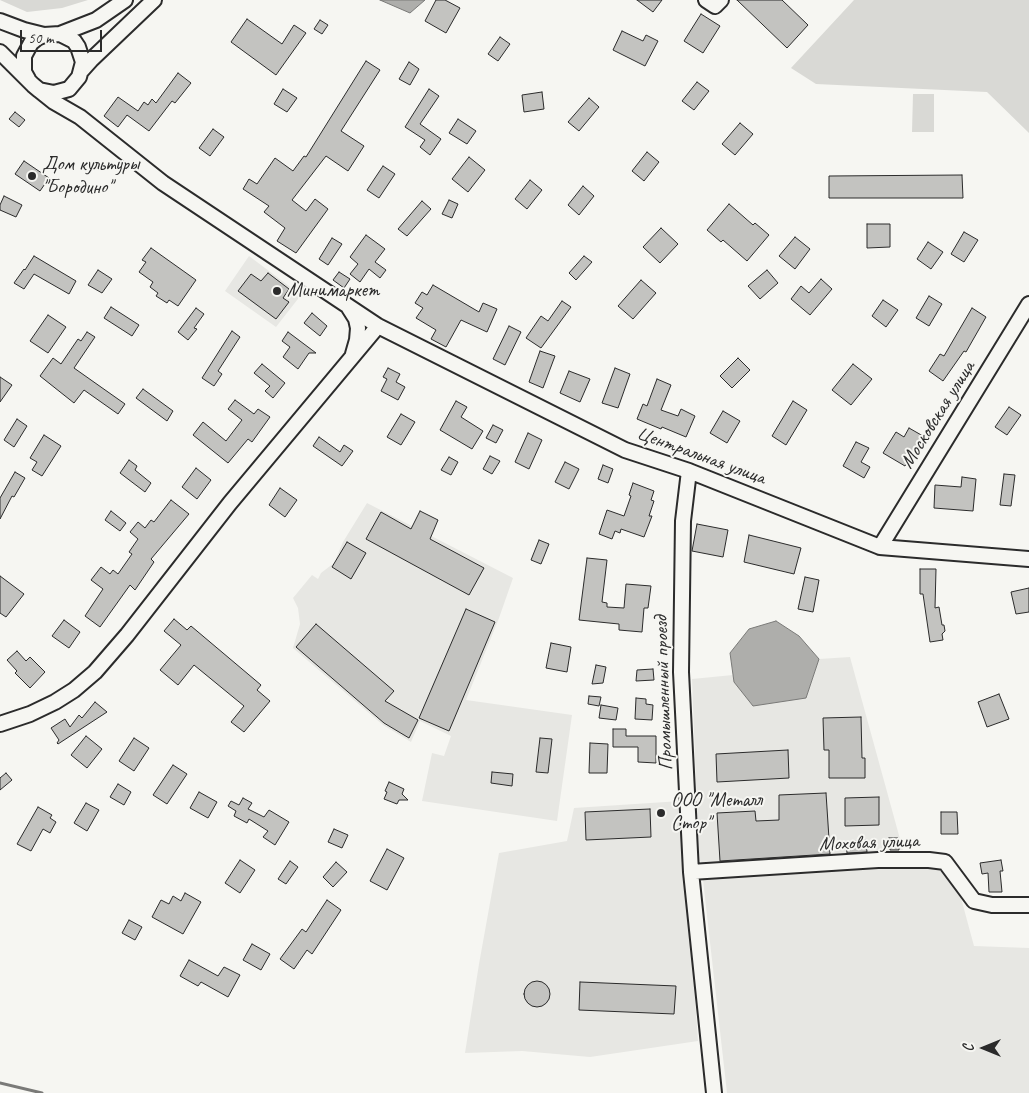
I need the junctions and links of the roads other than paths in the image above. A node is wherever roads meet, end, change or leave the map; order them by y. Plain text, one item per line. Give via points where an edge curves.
1 (125, 0) edge
2 (154, 0) edge
3 (706, 0) edge
4 (722, 0) edge
5 (0, 21) edge
6 (44, 34) junction
7 (60, 34) junction
8 (0, 52) edge
9 (82, 70) junction
10 (28, 79) junction
11 (75, 84) junction
12 (39, 90) junction
13 (80, 116) junction
14 (346, 304) junction
15 (1029, 304) edge
16 (378, 326) junction
17 (351, 359) junction
18 (689, 471) junction
19 (880, 547) junction
20 (1029, 559) edge
21 (0, 724) edge
22 (692, 872) junction
23 (1029, 905) edge
24 (714, 1093) edge

1 - 7 street via 96,20
2 - 9 street
3 - 4 street via 715,6
5 - 6 street
6 - 7 street
6 - 10 street via 27,49 23,64
7 - 9 street via 74,41 78,47
8 - 10 street
9 - 11 street
10 - 12 street
11 - 12 street via 54,93
11 - 13 street via 75,107
12 - 13 street, Центральная улица
13 - 14 street, Центральная улица via 163,183
14 - 16 street, Центральная улица
14 - 17 street via 358,328
15 - 19 street, Московская улица
16 - 17 street
16 - 18 street, Центральная улица via 625,450
17 - 21 street via 95,672 55,702
18 - 19 street, Центральная улица
18 - 22 street, Промышленный проезд via 682,521 681,672
19 - 20 street, Центральная улица
22 - 23 street, Моховая улица via 878,860 929,860 944,862 974,901 992,906
22 - 24 street, Промышленный проезд

